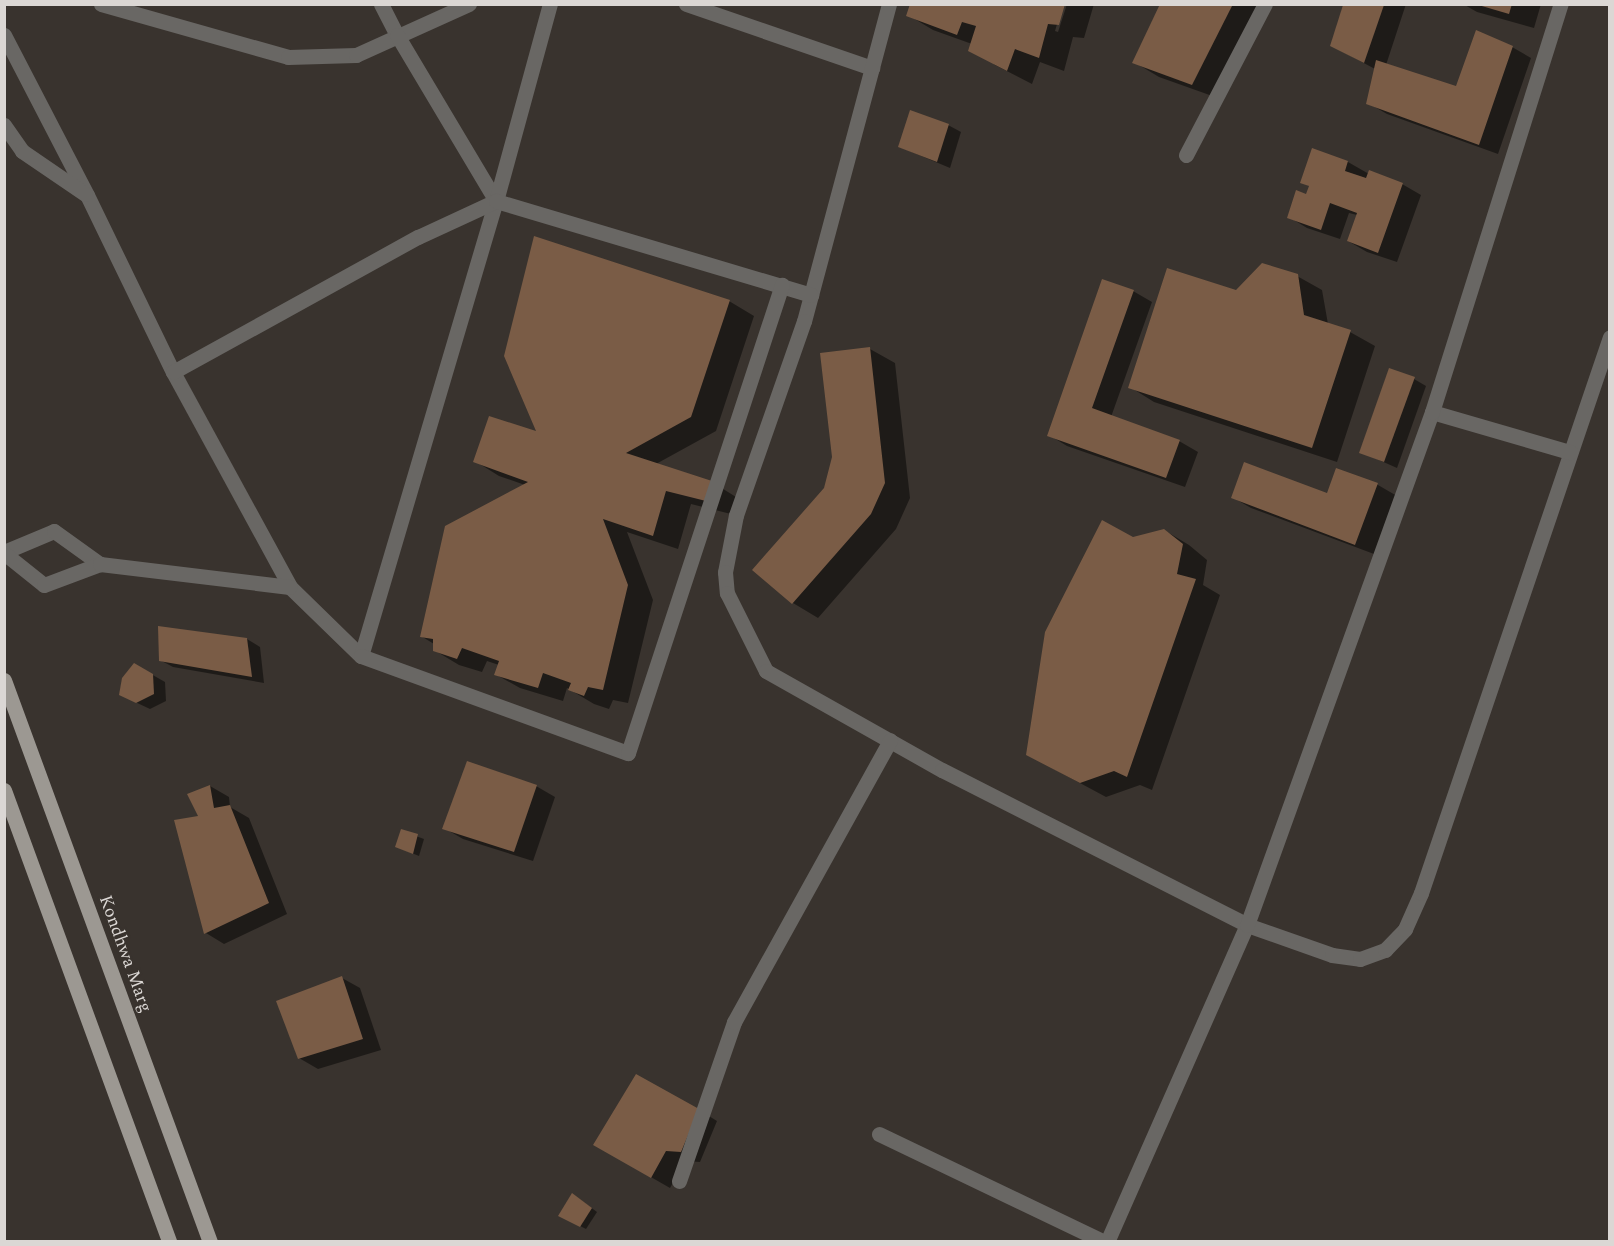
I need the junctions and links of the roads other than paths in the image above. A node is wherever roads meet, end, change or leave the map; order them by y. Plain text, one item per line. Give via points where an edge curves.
1 (101, 4) edge
2 (381, 4) edge
3 (469, 4) edge
4 (550, 4) edge
5 (686, 4) edge
6 (889, 4) edge
7 (1265, 4) edge
8 (1561, 4) edge
9 (4, 35) edge
10 (397, 35) junction
11 (872, 68) junction
12 (4, 125) edge
13 (1186, 155) dead end
14 (87, 195) junction
15 (496, 201) junction
16 (783, 285) junction
17 (811, 295) junction
18 (1610, 337) edge
19 (172, 372) junction
20 (1432, 412) junction
21 (1570, 452) junction
22 (4, 552) edge
23 (100, 564) junction
24 (290, 587) junction
25 (361, 656) junction
26 (4, 680) edge
27 (890, 740) junction
28 (4, 790) edge
29 (1247, 925) junction
30 (879, 1134) dead end
31 (679, 1181) dead end
32 (169, 1242) edge
33 (210, 1242) edge
34 (1106, 1242) edge

1 - 10 lane via 288,57 356,55
2 - 10 lane
3 - 10 lane
4 - 15 lane
5 - 11 lane
6 - 11 lane
7 - 13 lane
8 - 20 lane
9 - 14 lane
10 - 15 lane
11 - 17 lane
12 - 14 lane via 22,152
14 - 19 lane
15 - 16 lane
15 - 19 lane via 418,237
15 - 25 lane
16 - 17 lane
16 - 25 lane via 628,753
17 - 27 lane via 736,515 724,572 728,593 766,671
18 - 21 lane
19 - 24 lane
20 - 21 lane
20 - 29 lane
21 - 29 lane via 1421,893 1405,929 1385,950 1360,959 1332,955
22 - 23 lane via 54,531
22 - 23 lane via 44,585
23 - 24 lane
24 - 25 lane
26 - 33 main road, Kondhwa Marg
27 - 29 lane
27 - 31 lane via 734,1022
28 - 32 main road
29 - 34 lane
30 - 34 lane

